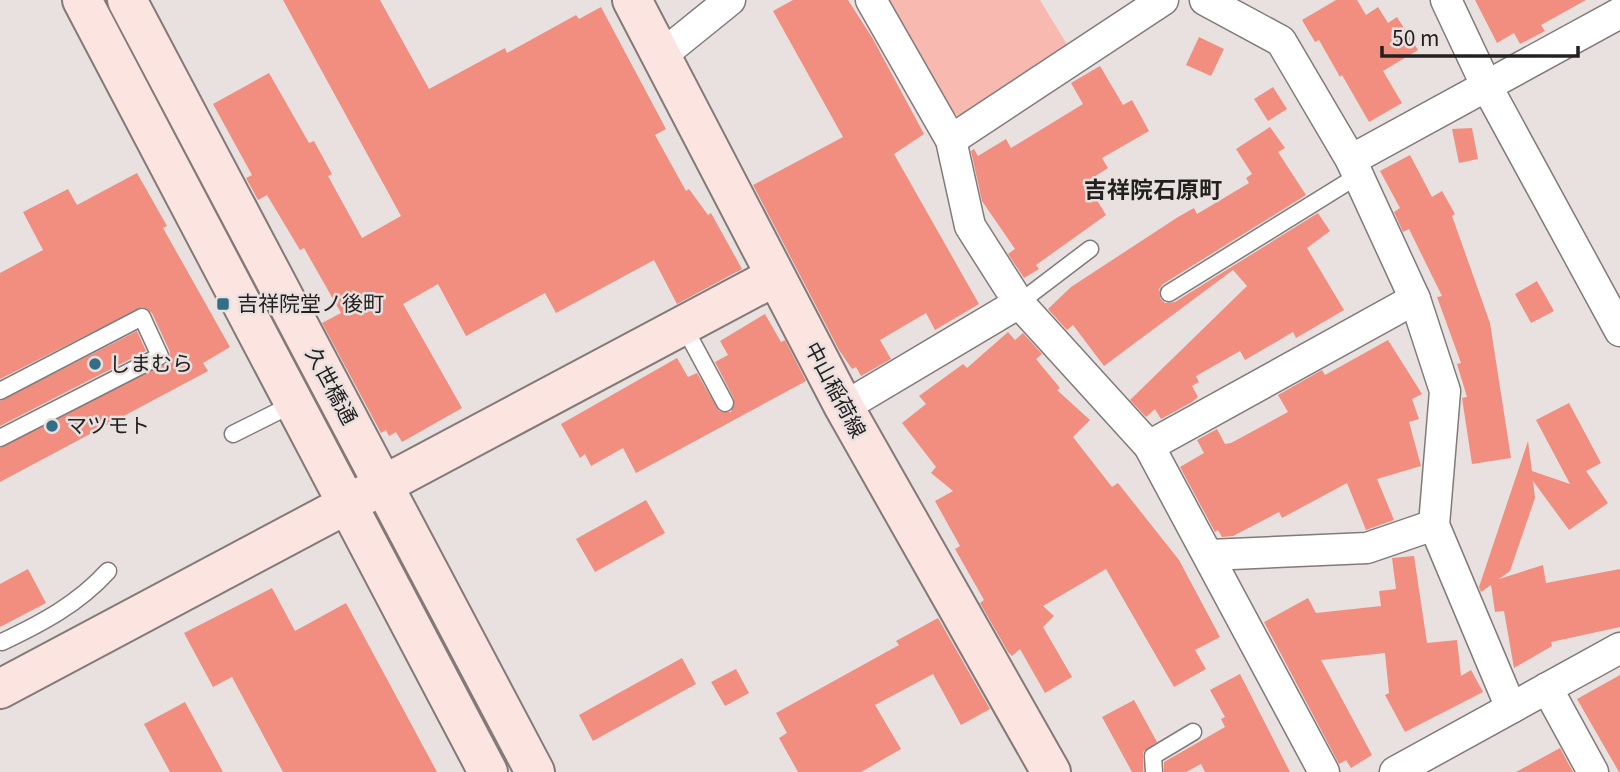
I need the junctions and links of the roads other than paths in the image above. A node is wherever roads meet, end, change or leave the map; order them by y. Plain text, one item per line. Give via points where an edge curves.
1 (82, 0) edge
2 (127, 0) edge
3 (632, 0) edge
4 (730, 0) edge
5 (871, 0) edge
6 (1163, 0) edge
7 (1205, 0) edge
8 (1446, 0) edge
9 (1620, 13) edge
10 (662, 55) junction
11 (1486, 86) junction
12 (951, 140) junction
13 (1355, 167) junction
14 (1090, 249) dead end
15 (774, 277) junction
16 (1168, 293) dead end
17 (1415, 299) junction
18 (1019, 303) junction
19 (683, 325) junction
20 (1620, 331) edge
21 (0, 391) edge
22 (725, 403) dead end
23 (293, 404) junction
24 (844, 407) junction
25 (233, 434) dead end
26 (0, 438) edge
27 (1149, 446) junction
28 (383, 485) junction
29 (345, 505) junction
30 (1434, 525) junction
31 (1209, 555) junction
32 (108, 571) dead end
33 (2, 642) dead end
34 (1620, 648) edge
35 (1547, 688) junction
36 (0, 690) edge
37 (1511, 708) junction
38 (1193, 732) dead end
39 (488, 772) edge
40 (535, 772) edge
41 (1051, 772) edge
42 (1154, 772) edge
43 (1324, 772) edge
44 (1395, 772) edge
45 (1593, 772) edge

1 - 23 street, 久世橋通
2 - 28 street, 久世橋通
3 - 10 street, 中山稲荷線
4 - 10 street
5 - 12 street
6 - 12 street
7 - 13 street via 1281,41
8 - 11 street
9 - 11 street
10 - 15 street, 中山稲荷線
11 - 13 street
11 - 20 street
12 - 18 street via 970,226
13 - 16 lane
13 - 17 street
14 - 18 lane
15 - 19 street
15 - 24 street, 中山稲荷線
17 - 27 street
17 - 30 street via 1445,391
18 - 24 street
18 - 27 street
19 - 22 lane
19 - 28 street
21 - 26 lane via 142,317 160,356
23 - 25 lane
23 - 29 street, 久世橋通
24 - 41 street, 中山稲荷線
27 - 31 street
28 - 29 street
28 - 40 street, 久世橋通
29 - 36 street
29 - 39 street, 久世橋通
30 - 31 street via 1367,548
30 - 37 street
31 - 43 street
32 - 33 lane via 93,588 50,619
34 - 35 street
35 - 37 street
35 - 45 street
37 - 44 street
38 - 42 lane via 1153,756

